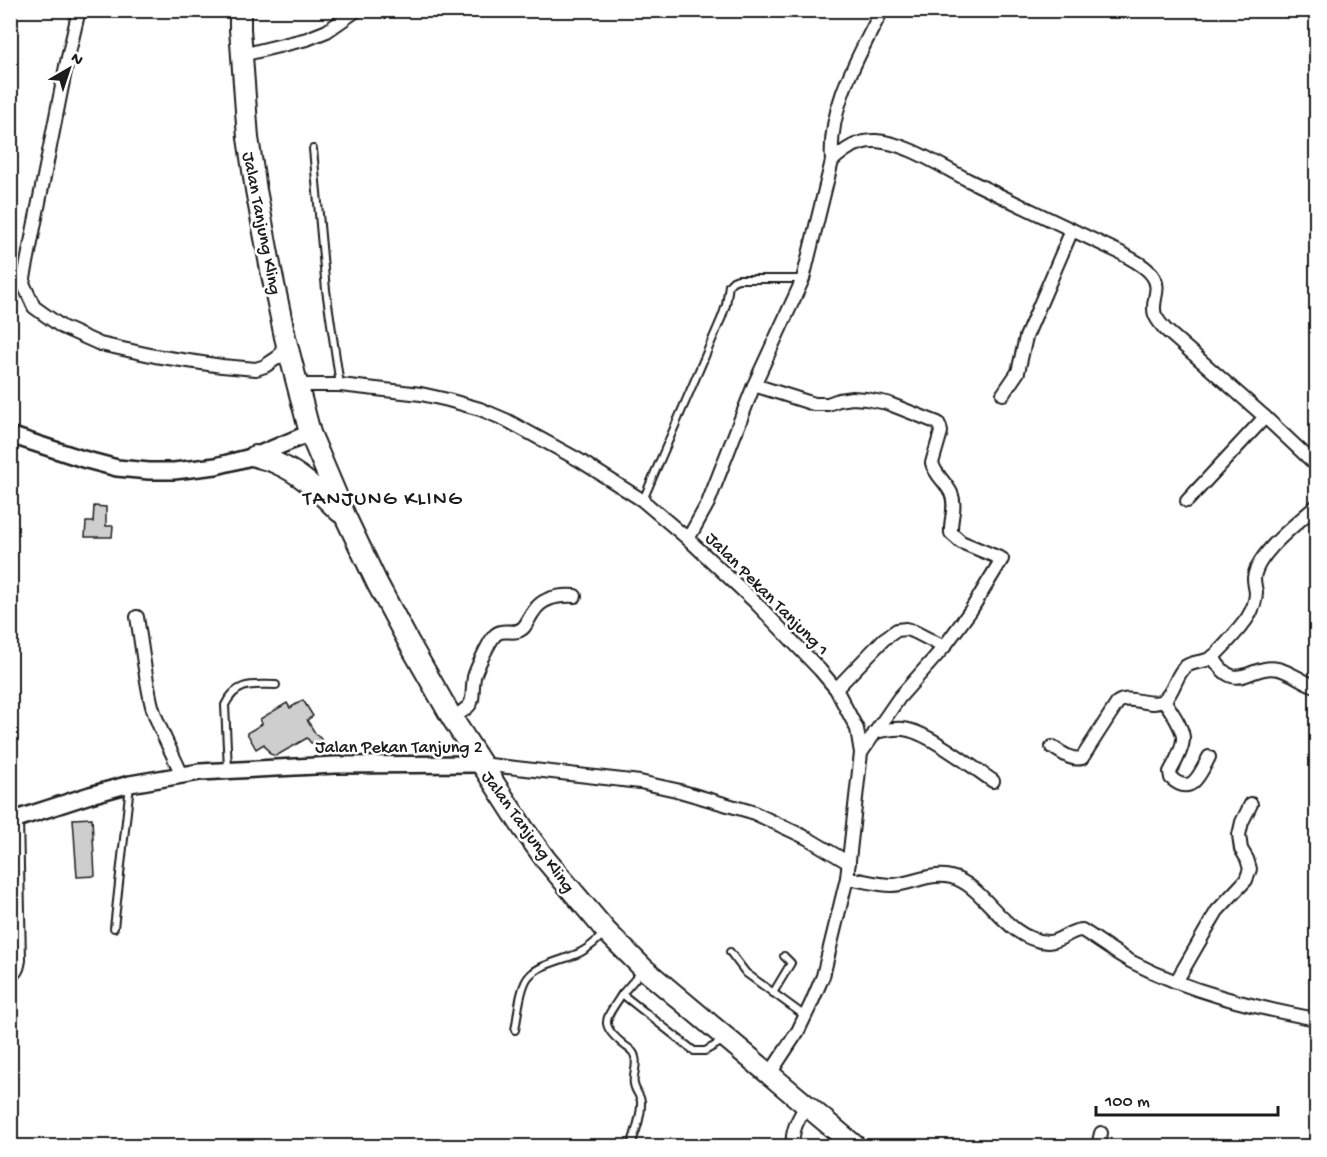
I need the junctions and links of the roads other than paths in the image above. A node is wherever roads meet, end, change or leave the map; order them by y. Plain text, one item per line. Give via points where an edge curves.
1 (240, 10) edge
2 (357, 10) edge
3 (882, 10) edge
4 (78, 11) edge
5 (242, 55) junction
6 (313, 149) dead end
7 (832, 161) junction
8 (1072, 230) junction
9 (803, 279) junction
10 (285, 337) junction
11 (298, 385) junction
12 (340, 385) junction
13 (754, 385) junction
14 (1003, 394) dead end
15 (1265, 417) junction
16 (310, 432) junction
17 (10, 435) edge
18 (255, 456) junction
19 (1317, 465) edge
20 (642, 500) junction
21 (1187, 501) dead end
22 (1317, 506) edge
23 (346, 518) junction
24 (688, 539) junction
25 (575, 596) dead end
26 (137, 617) dead end
27 (944, 647) junction
28 (1213, 657) junction
29 (276, 685) dead end
30 (1317, 686) edge
31 (836, 689) junction
32 (1164, 700) junction
33 (452, 718) junction
34 (875, 732) junction
35 (1052, 747) dead end
36 (861, 753) junction
37 (1209, 757) dead end
38 (481, 764) junction
39 (228, 770) junction
40 (182, 775) junction
41 (993, 781) dead end
42 (130, 784) junction
43 (1251, 804) dead end
44 (14, 820) edge
45 (849, 863) junction
46 (847, 878) junction
47 (114, 928) dead end
48 (606, 931) junction
49 (730, 952) dead end
50 (784, 956) dead end
51 (644, 969) junction
52 (10, 975) edge
53 (1176, 982) junction
54 (773, 993) junction
55 (622, 994) junction
56 (806, 1016) junction
57 (1317, 1019) edge
58 (515, 1030) dead end
59 (726, 1039) junction
60 (769, 1075) junction
61 (806, 1106) junction
62 (1101, 1133) dead end
63 (631, 1146) edge
64 (793, 1146) edge
65 (855, 1146) edge
66 (1098, 1146) edge

1 - 5 highway, Jalan Tanjung Kling
2 - 5 street via 327,31 307,39
3 - 7 street via 843,90 835,116
4 - 10 street via 22,283 34,307 62,327 100,344 222,366 265,366 281,353
5 - 10 highway, Jalan Tanjung Kling via 248,138
6 - 12 lane via 326,290
7 - 8 street via 858,143 892,143
7 - 9 street
8 - 14 street via 1026,337 1018,372
8 - 15 street via 1121,253 1152,274 1157,284 1154,307 1159,322
9 - 13 street
9 - 20 lane via 738,279 729,285 722,317
10 - 11 highway, Jalan Tanjung Kling
11 - 12 street, Jalan Pekan Tanjung 1
11 - 16 highway, Jalan Tanjung Kling
12 - 20 street, Jalan Pekan Tanjung 1 via 421,394 480,409 549,443
13 - 24 street via 708,503
13 - 27 street via 814,404 852,398 887,403 938,423 941,432 932,463 953,500 951,533 961,542 1002,559
15 - 19 street
15 - 21 street
16 - 18 street
16 - 23 highway, Jalan Tanjung Kling
17 - 18 street via 117,468 149,471 199,468
18 - 23 highway via 296,474
20 - 24 street, Jalan Pekan Tanjung 1
22 - 28 street via 1260,563 1254,578 1255,605
23 - 33 highway, Jalan Tanjung Kling via 377,583
24 - 31 street, Jalan Pekan Tanjung 1 via 756,603
25 - 33 street via 552,597 535,609 523,629 497,633 475,675 473,698
26 - 40 street via 153,706
27 - 31 street via 915,632 897,630
27 - 34 street via 898,698
28 - 30 street via 1219,667 1234,677 1280,669
28 - 32 street via 1185,668
29 - 39 lane via 242,687 229,697 225,705
31 - 36 street, Jalan Pekan Tanjung 1 via 857,729
32 - 35 street via 1120,700 1082,758 1069,757
32 - 37 street via 1184,736 1171,778 1181,785 1192,784
33 - 38 highway, Jalan Tanjung Kling
34 - 36 street
34 - 41 street via 892,728 920,734
36 - 45 street, Jalan Pekan Tanjung 1
38 - 39 street, Jalan Pekan Tanjung 2
38 - 45 street, Jalan Pekan Tanjung 2 via 640,782 676,790 752,812
38 - 48 highway, Jalan Tanjung Kling via 546,860
39 - 40 street, Jalan Pekan Tanjung 2
40 - 42 street, Jalan Pekan Tanjung 2
42 - 44 street, Jalan Pekan Tanjung 2
42 - 47 lane
43 - 53 street via 1239,835 1250,869 1246,880 1217,911
44 - 52 street via 19,960
45 - 46 street, Jalan Pekan Tanjung 1
46 - 53 street via 892,885 938,875 952,877 968,885 1008,924 1032,938 1054,941 1082,930 1131,961
46 - 56 street, Jalan Pekan Tanjung 1 via 823,975
48 - 51 highway, Jalan Tanjung Kling
48 - 58 lane via 580,953 531,974 523,987
49 - 54 lane via 746,973
50 - 54 lane via 791,963
51 - 55 lane
51 - 59 highway, Jalan Tanjung Kling
53 - 57 street
54 - 56 lane
55 - 59 lane via 694,1051 705,1051
55 - 63 lane via 606,1027 636,1058 633,1083 641,1103
56 - 60 street, Jalan Pekan Tanjung 1
59 - 60 highway, Jalan Tanjung Kling
60 - 61 highway, Jalan Tanjung Kling
61 - 64 street via 793,1131
61 - 65 highway, Jalan Tanjung Kling
62 - 66 street

